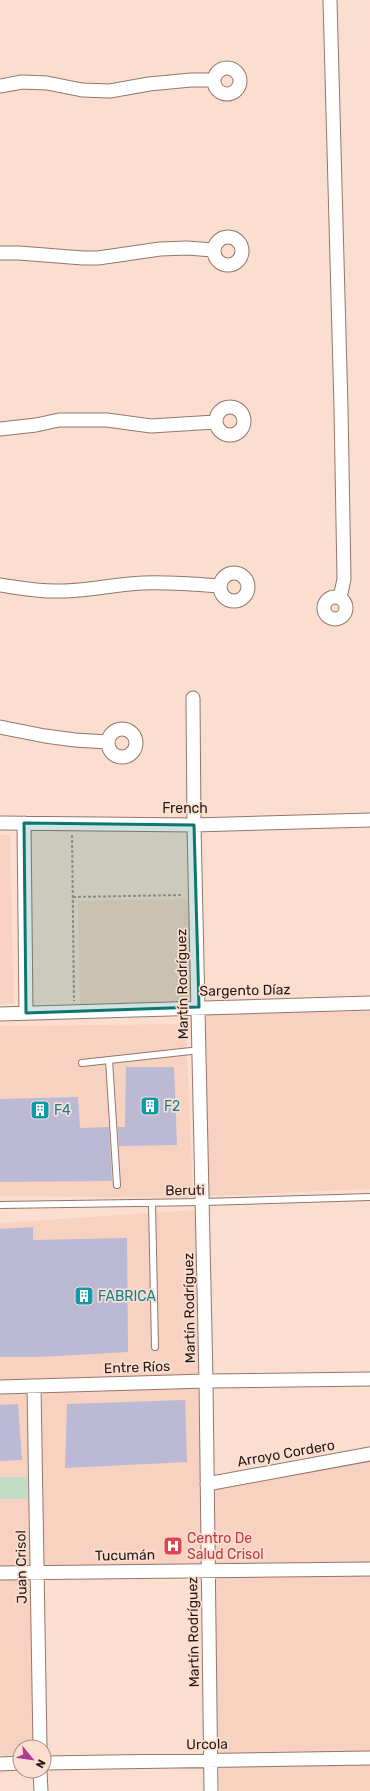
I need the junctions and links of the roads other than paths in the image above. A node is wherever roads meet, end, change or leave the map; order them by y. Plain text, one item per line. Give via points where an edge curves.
1 (330, 0) edge
2 (214, 80) dead end
3 (0, 86) edge
4 (213, 250) dead end
5 (0, 253) edge
6 (216, 422) dead end
7 (0, 429) edge
8 (0, 585) edge
9 (219, 586) dead end
10 (340, 598) dead end
11 (194, 698) dead end
12 (0, 727) edge
13 (108, 742) dead end
14 (370, 820) edge
15 (0, 823) edge
16 (24, 824) junction
17 (194, 825) junction
18 (370, 1003) edge
19 (199, 1007) junction
20 (26, 1013) junction
21 (0, 1014) edge
22 (200, 1050) junction
23 (109, 1060) junction
24 (82, 1063) dead end
25 (117, 1185) dead end
26 (370, 1197) edge
27 (203, 1202) junction
28 (152, 1203) junction
29 (0, 1205) edge
30 (155, 1347) dead end
31 (370, 1379) edge
32 (206, 1381) junction
33 (34, 1386) junction
34 (0, 1387) edge
35 (370, 1454) edge
36 (207, 1484) junction
37 (370, 1569) edge
38 (208, 1570) junction
39 (37, 1572) junction
40 (0, 1573) edge
41 (40, 1739) edge
42 (370, 1758) edge
43 (210, 1759) junction
44 (12, 1763) edge
45 (52, 1763) edge
46 (0, 1764) edge
47 (40, 1779) edge
48 (41, 1791) edge
49 (211, 1791) edge

1 - 10 street via 344,579
2 - 3 street via 149,84 110,91 82,90 47,83 22,82
4 - 5 street via 160,249 98,258
6 - 7 street via 150,426 107,420 59,420
8 - 9 street via 45,591 143,583
11 - 17 street, Martín Rodríguez
12 - 13 street via 68,739
14 - 17 street, French
15 - 16 street, French
16 - 17 street, French
16 - 20 street
17 - 19 street, Martín Rodríguez
18 - 19 street, Sargento Díaz
19 - 20 street, Sargento Díaz
19 - 22 street, Martín Rodríguez
20 - 21 street, Sargento Díaz
22 - 23 lane
22 - 27 street, Martín Rodríguez
23 - 24 lane
23 - 25 lane
26 - 27 lane, Beruti
27 - 28 lane, Beruti
27 - 32 street, Martín Rodríguez
28 - 29 lane, Beruti
28 - 30 lane
31 - 32 street, Entre Ríos
32 - 33 street, Entre Ríos
32 - 36 street, Martín Rodríguez
33 - 34 street, Entre Ríos
33 - 39 street, Juan Crisol
35 - 36 street, Arroyo Cordero
36 - 38 street, Martín Rodríguez
37 - 38 street, Tucumán
38 - 39 street, Tucumán
38 - 43 street, Martín Rodríguez
39 - 40 street, Tucumán
39 - 41 street, Juan Crisol
42 - 43 street, Urcola
43 - 45 street, Urcola
43 - 49 street, Martín Rodríguez
44 - 46 street
47 - 48 street

